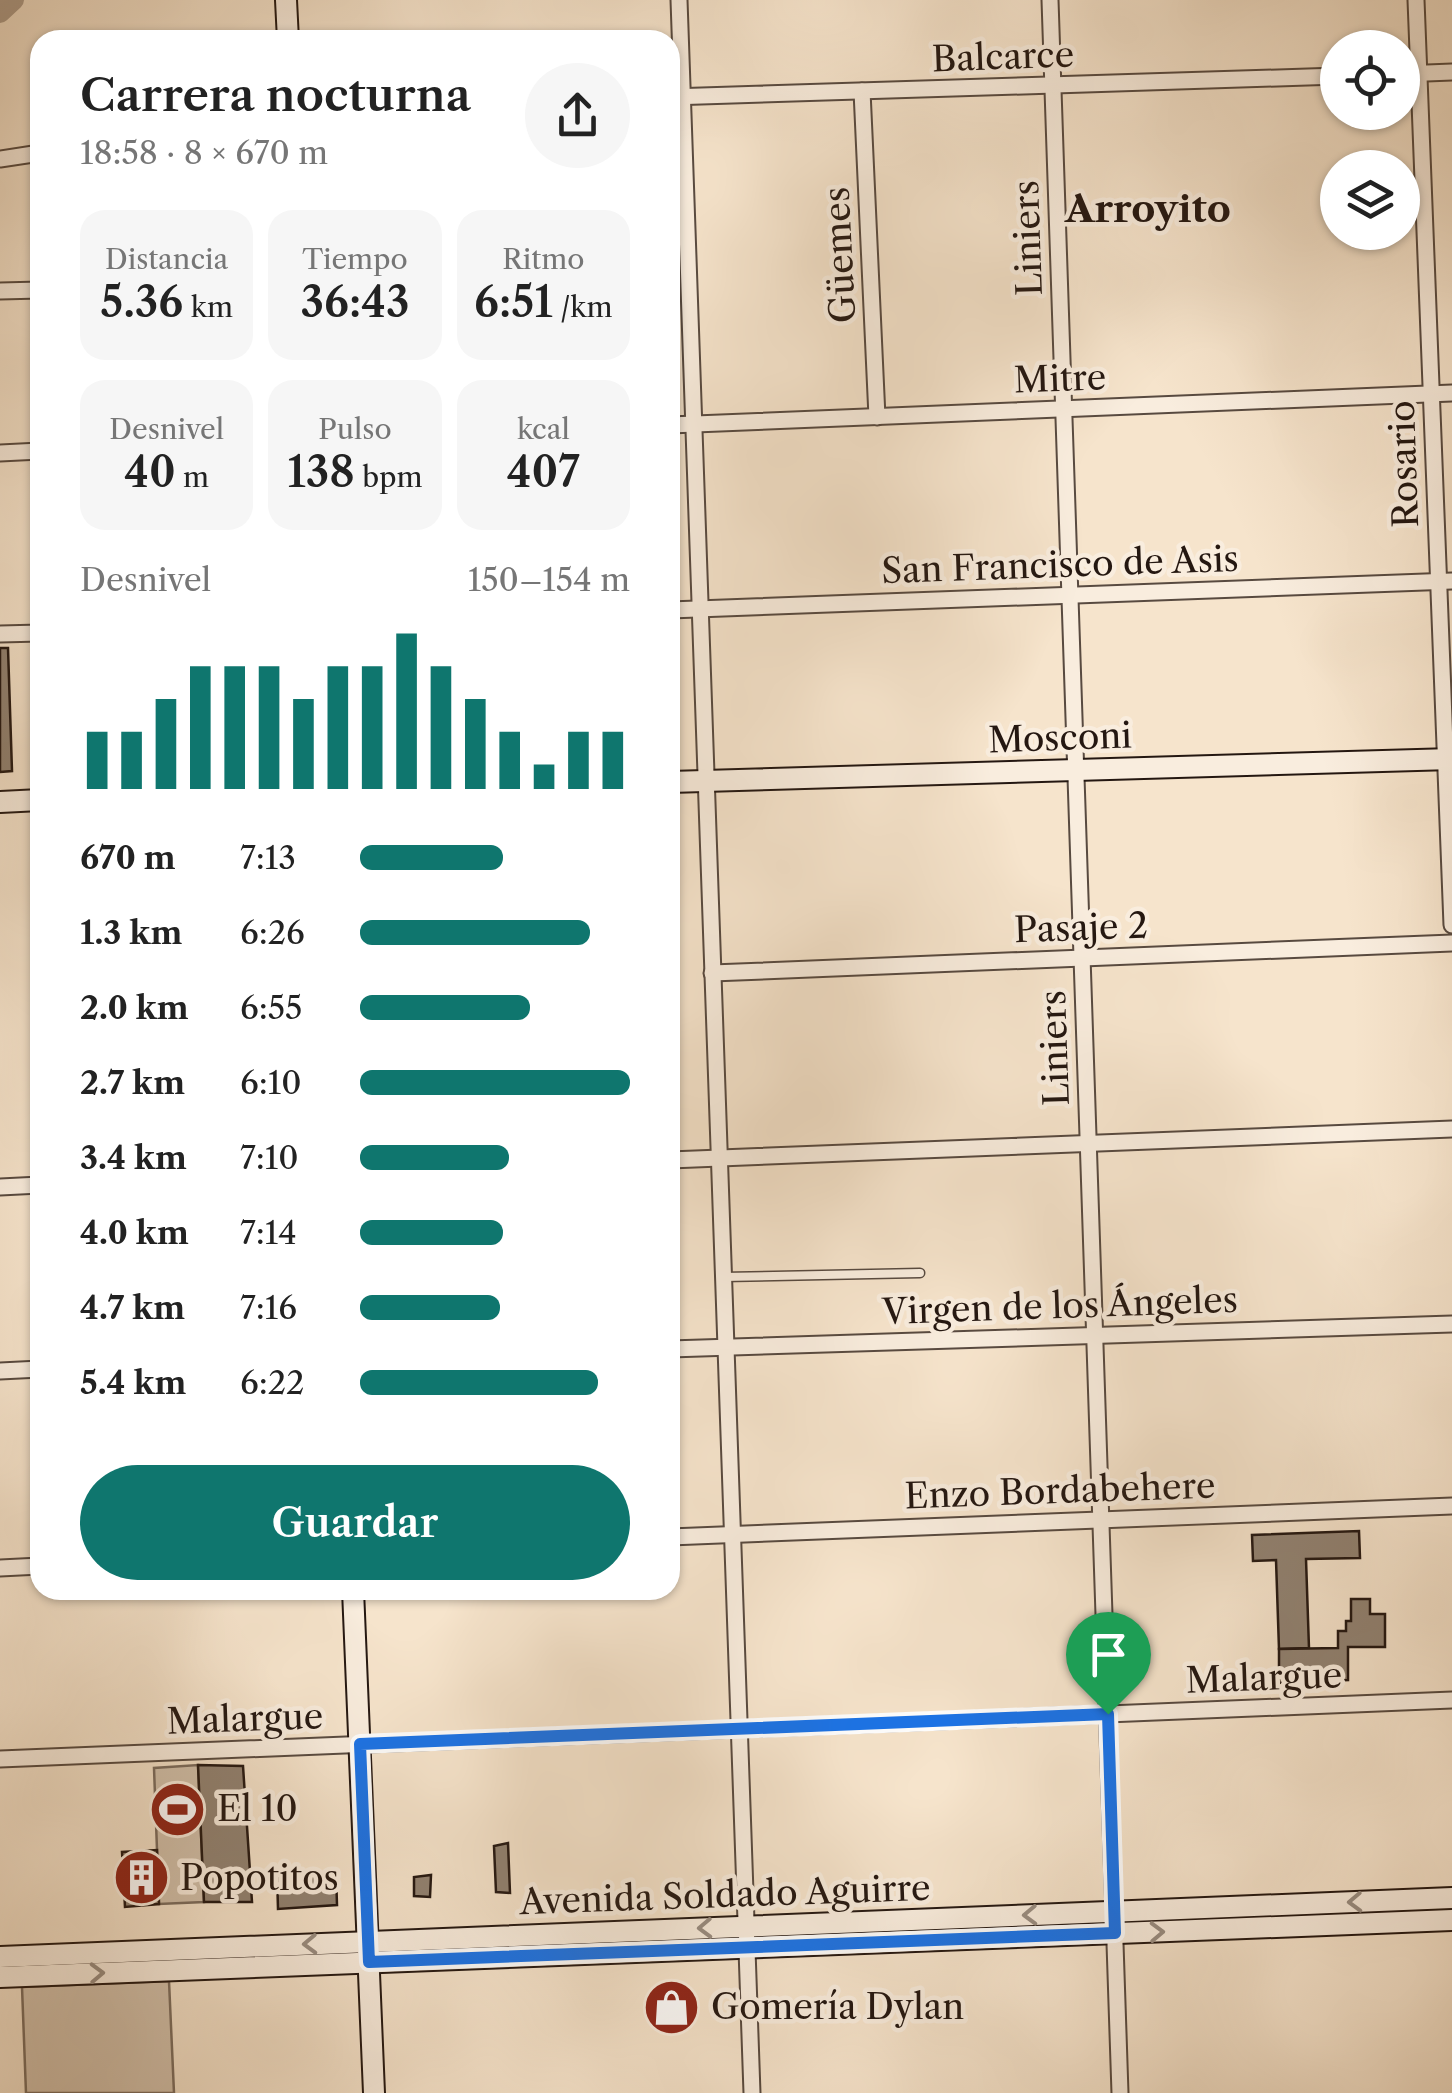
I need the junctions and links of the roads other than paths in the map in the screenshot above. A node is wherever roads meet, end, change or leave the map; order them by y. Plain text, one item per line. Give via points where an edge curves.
1 (286, 0) edge
2 (679, 0) edge
3 (1050, 0) edge
4 (1416, 0) edge
5 (288, 30) edge
6 (678, 30) edge
7 (1414, 30) edge
8 (1452, 72) edge
9 (1420, 74) edge
10 (1320, 77) edge
11 (1053, 85) junction
12 (862, 91) junction
13 (680, 97) edge
14 (1415, 130) edge
15 (30, 155) edge
16 (0, 160) edge
17 (680, 170) edge
18 (30, 290) edge
19 (0, 291) edge
20 (1432, 394) junction
21 (1452, 394) edge
22 (1064, 410) junction
23 (877, 417) junction
24 (694, 424) junction
25 (680, 425) edge
26 (30, 451) edge
27 (0, 452) edge
28 (1445, 581) edge
29 (1070, 595) junction
30 (700, 608) junction
31 (680, 609) edge
32 (30, 633) edge
33 (0, 634) edge
34 (1449, 759) edge
35 (1076, 770) junction
36 (706, 781) junction
37 (680, 782) edge
38 (30, 800) edge
39 (0, 802) edge
40 (1452, 925) edge
41 (1452, 943) edge
42 (1082, 958) junction
43 (712, 973) junction
44 (1452, 1129) edge
45 (1088, 1144) junction
46 (719, 1158) junction
47 (680, 1160) edge
48 (30, 1185) edge
49 (0, 1186) edge
50 (920, 1273) dead end
51 (723, 1277) junction
52 (1452, 1324) edge
53 (1095, 1335) junction
54 (725, 1348) junction
55 (680, 1349) edge
56 (30, 1370) edge
57 (0, 1371) edge
58 (1452, 1506) edge
59 (1101, 1520) junction
60 (733, 1534) junction
61 (680, 1537) edge
62 (30, 1566) edge
63 (0, 1568) edge
64 (353, 1600) edge
65 (1452, 1700) edge
66 (1108, 1714) junction
67 (739, 1729) junction
68 (360, 1744) junction
69 (0, 1759) edge
70 (1452, 1898) edge
71 (1452, 1920) edge
72 (1115, 1922) junction
73 (746, 1937) junction
74 (368, 1952) junction
75 (0, 1957) edge
76 (0, 1977) edge
77 (374, 2093) edge
78 (752, 2093) edge
79 (1120, 2093) edge

1 - 5 main road
2 - 6 street
3 - 11 street, Liniers
4 - 7 street, Rosario
8 - 9 street
10 - 11 street, Balcarce
11 - 12 street, Balcarce
11 - 22 street, Liniers
12 - 13 street, Balcarce
12 - 23 street, Güemes
14 - 20 street, Rosario
15 - 16 street
17 - 24 street
18 - 19 street
20 - 21 street, Mitre
20 - 22 street, Mitre
20 - 28 street, Rosario
22 - 23 street, Mitre
22 - 29 street, Liniers
23 - 24 street, Mitre
24 - 25 street, Mitre
24 - 30 street
26 - 27 street
28 - 29 street, San Francisco de Asis
28 - 34 street, Rosario
29 - 30 street, San Francisco de Asis
29 - 35 street, Liniers
30 - 31 street, San Francisco de Asis
30 - 36 street
32 - 33 street
34 - 35 main road, Mosconi
34 - 40 street, Rosario
35 - 36 main road, Mosconi
35 - 42 street, Liniers
36 - 37 main road, Mosconi
36 - 43 street
38 - 39 main road
41 - 42 street, Pasaje 2
42 - 43 street, Pasaje 2
42 - 45 street, Liniers
43 - 46 street
44 - 45 street
45 - 46 street
45 - 53 street, Liniers
46 - 47 street
46 - 51 street
48 - 49 street
50 - 51 lane
51 - 54 street
52 - 53 street, Virgen de los Ángeles
53 - 54 street, Virgen de los Ángeles
53 - 59 street, Liniers
54 - 55 street, Virgen de los Ángeles
54 - 60 street
56 - 57 street
58 - 59 street, Enzo Bordabehere
59 - 60 street, Enzo Bordabehere
59 - 66 street, Liniers
60 - 61 street, Enzo Bordabehere
60 - 67 street
62 - 63 street
64 - 68 main road
65 - 66 street, Malargue
66 - 67 street, Malargue
66 - 72 street, Liniers
67 - 68 street, Malargue
67 - 73 street
68 - 69 street, Malargue
68 - 74 main road
70 -> 72 main road, Avenida Soldado Aguirre
72 -> 71 main road, Avenida Soldado Aguirre
72 - 73 main road, Avenida Soldado Aguirre
72 - 79 street, Liniers
73 - 74 main road, Avenida Soldado Aguirre
73 - 78 street
74 -> 75 main road, Avenida Soldado Aguirre
76 -> 74 main road, Avenida Soldado Aguirre
74 - 77 main road

